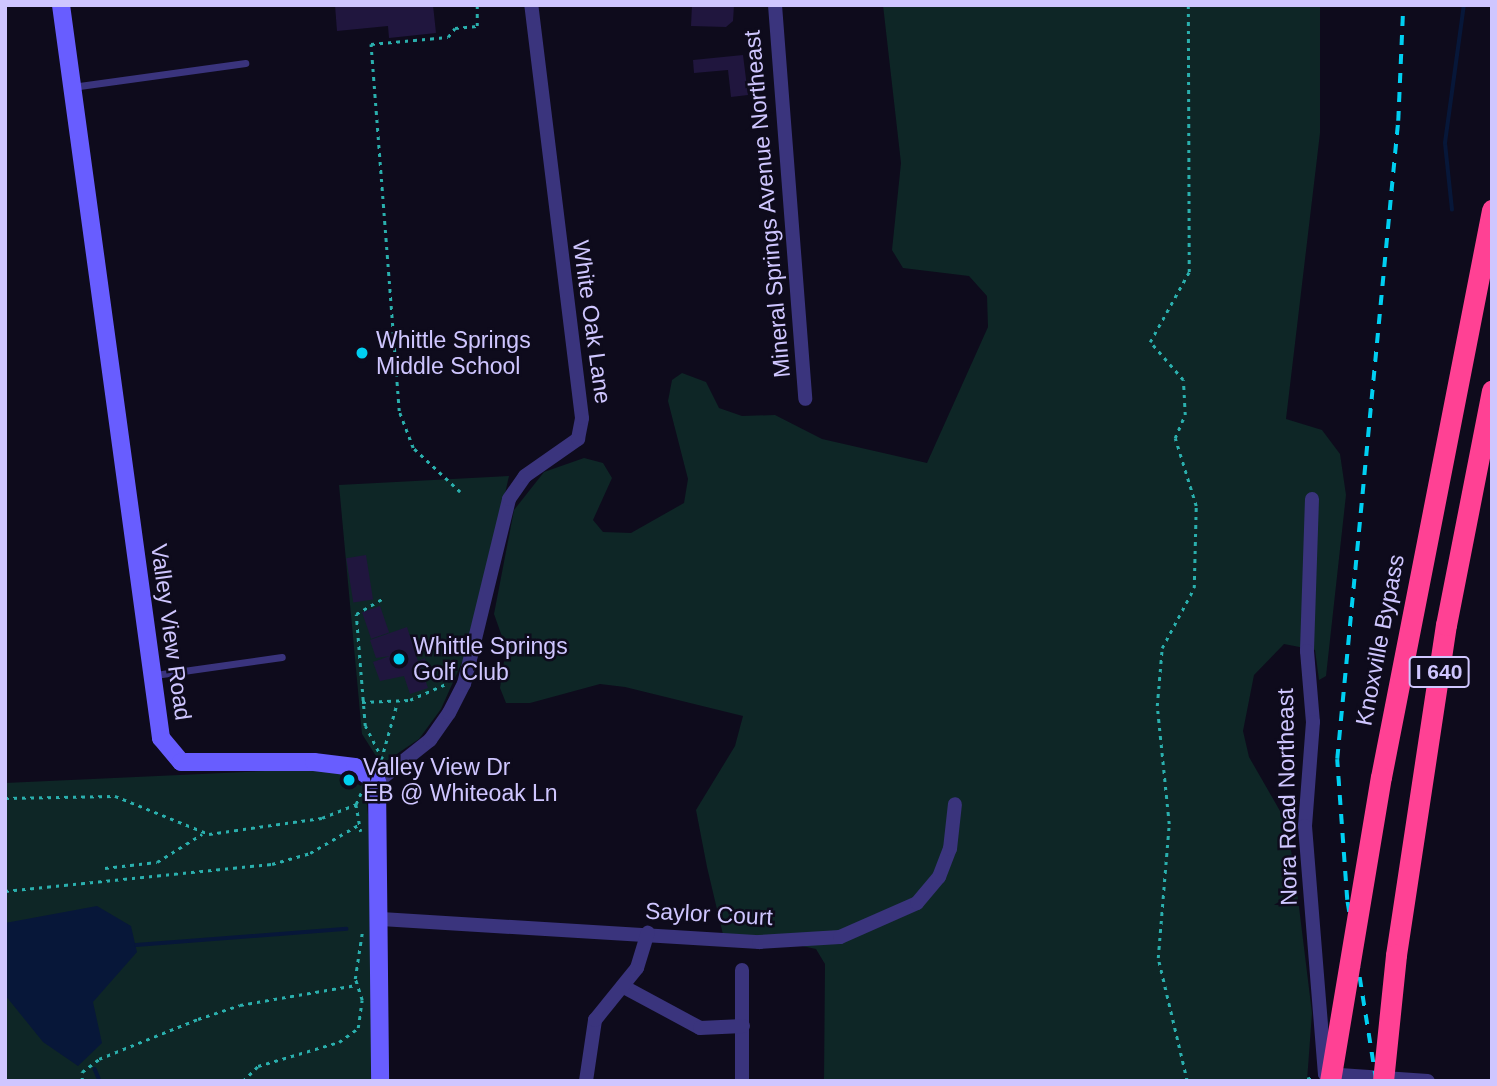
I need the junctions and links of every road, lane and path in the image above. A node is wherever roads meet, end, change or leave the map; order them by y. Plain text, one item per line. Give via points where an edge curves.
1 (61, 5) edge
2 (477, 5) edge
3 (531, 5) edge
4 (775, 5) edge
5 (1188, 5) edge
6 (245, 63) dead end
7 (72, 87) junction
8 (1492, 210) edge
9 (1492, 390) edge
10 (805, 400) dead end
11 (1492, 464) edge
12 (460, 492) dead end
13 (1312, 499) dead end
14 (384, 598) dead end
15 (282, 657) dead end
16 (152, 676) junction
17 (450, 681) dead end
18 (362, 702) junction
19 (397, 703) junction
20 (1431, 720) junction
21 (370, 786) junction
22 (5, 798) edge
23 (356, 804) junction
24 (955, 804) dead end
25 (360, 824) junction
26 (202, 834) junction
27 (362, 836) dead end
28 (105, 869) dead end
29 (5, 891) edge
30 (381, 919) junction
31 (363, 927) dead end
32 (648, 933) junction
33 (741, 970) dead end
34 (356, 985) junction
35 (624, 987) junction
36 (743, 1026) junction
37 (82, 1081) edge
38 (243, 1081) edge
39 (380, 1081) edge
40 (586, 1081) edge
41 (742, 1081) edge
42 (1187, 1081) edge
43 (1330, 1081) edge
44 (1383, 1081) edge
45 (1428, 1081) edge

1 - 7 street, Valley View Road
2 - 12 path via 477,26 455,28 448,37 371,44 398,411 413,448
3 - 21 street, White Oak Lane via 582,418 578,439 525,476 509,499 464,684 449,713 430,740
4 - 10 street, Mineral Springs Avenue Northeast
5 - 42 path via 1189,272 1150,342 1183,380 1185,415 1175,438 1196,506 1194,589 1162,649 1157,706 1169,824 1158,958
6 - 7 lane
7 - 16 street, Valley View Road
8 - 43 highway, Knoxville Bypass / I 640, bridge via 1381,777
9 - 20 highway, I 640
11 - 20 highway
13 - 45 street, Nora Road Northeast via 1307,651 1312,722 1305,826 1325,1074
14 - 18 path via 356,614
15 - 16 lane
16 - 21 street, Valley View Road via 161,738 181,762 314,762 355,767
17 - 19 path via 445,689
18 - 19 path
18 - 19 path via 366,734 381,761
20 - 44 highway, I 640, bridge via 1396,955
21 - 23 path
21 - 30 street
22 - 26 path via 115,796
23 - 25 path
23 - 26 path via 264,829
24 - 32 street, Saylor Court via 939,877 917,903 873,926 841,937 759,942
25 - 27 path
25 - 29 path via 310,853 272,864
26 - 28 path via 157,862
30 - 32 street, Saylor Court
30 - 39 street
31 - 34 path
32 - 35 street
33 - 36 street
34 - 37 path via 267,999 198,1019 99,1059 82,1072
34 - 38 path via 363,1013 354,1034 258,1066
35 - 36 street via 700,1027
35 - 40 street via 596,1020
36 - 41 street

